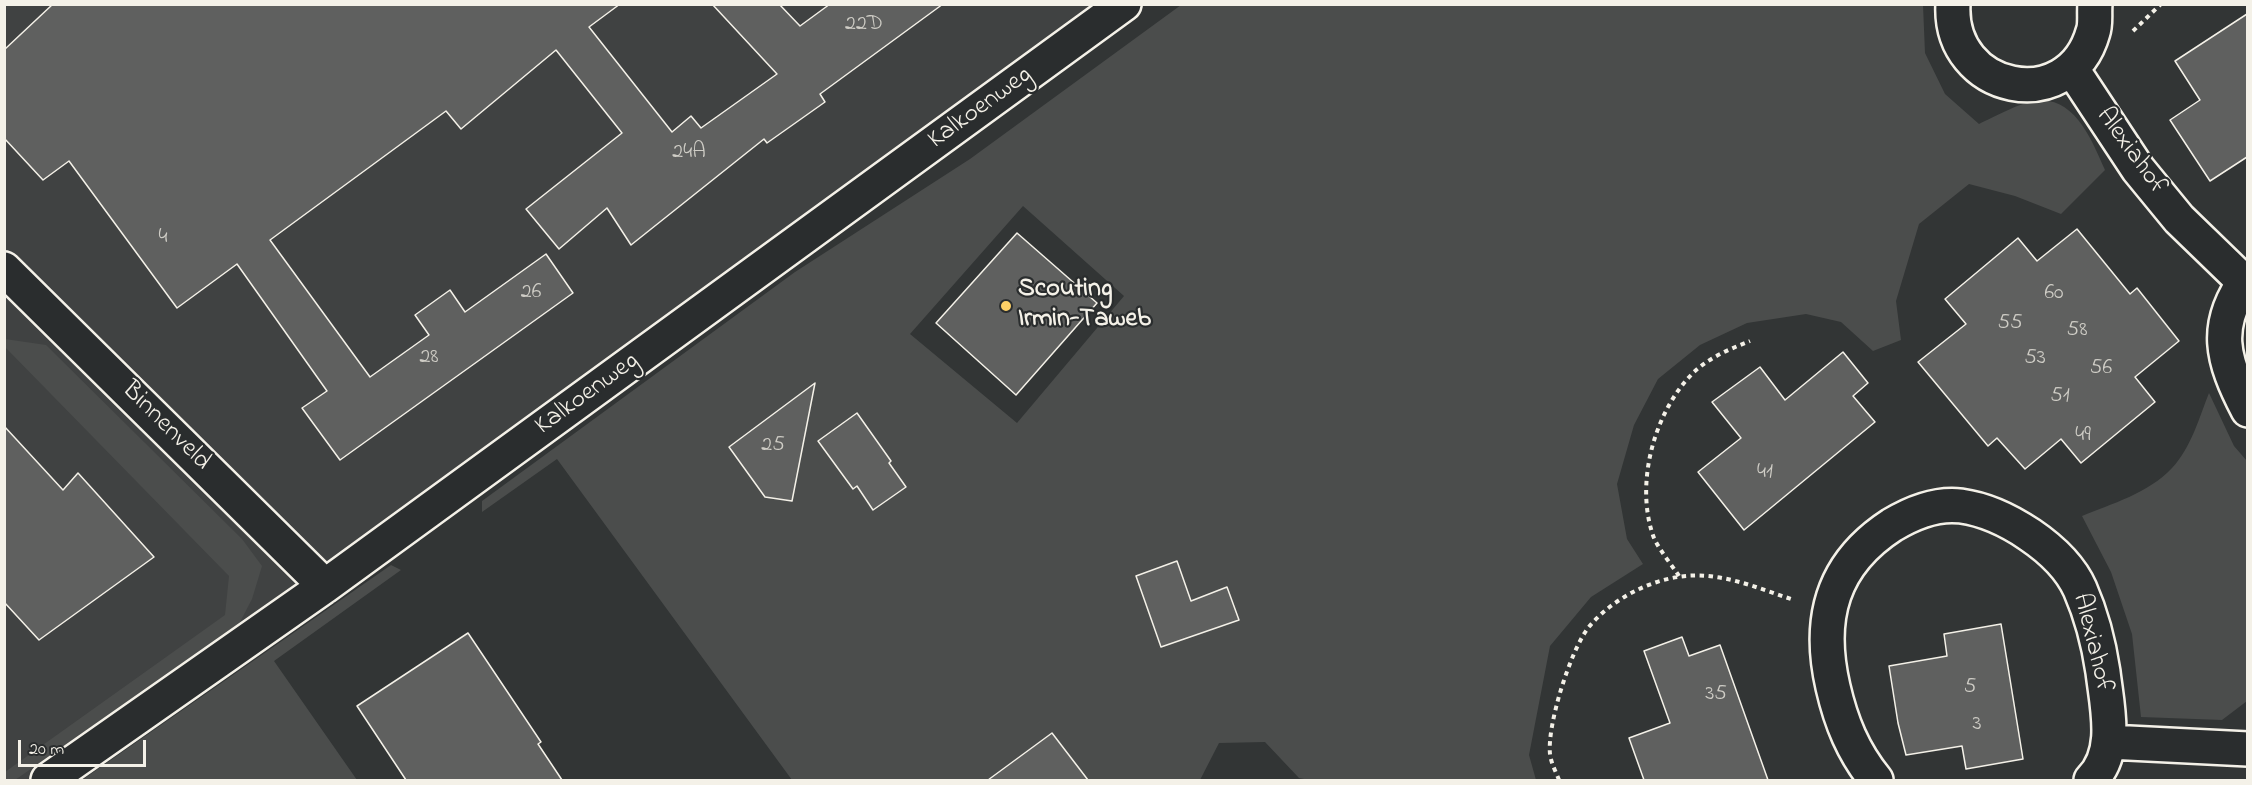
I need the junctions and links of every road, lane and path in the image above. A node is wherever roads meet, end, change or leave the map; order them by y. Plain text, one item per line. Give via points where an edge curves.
1 (1124, 4) edge
2 (1953, 4) edge
3 (2095, 4) edge
4 (2072, 69) junction
5 (4, 268) edge
6 (2246, 280) edge
7 (1750, 341) dead end
8 (2247, 410) edge
9 (1679, 576) junction
10 (325, 586) junction
11 (1830, 611) junction
12 (2109, 742) junction
13 (2247, 749) edge
14 (48, 780) edge
15 (1559, 780) edge
16 (1876, 780) edge
17 (2091, 780) edge

1 - 10 street, Kalkoenweg
2 - 4 street via 1952,24 1962,51 1980,71 2006,83 2034,85
3 - 4 street via 2093,32
4 - 6 street, Alexiahof via 2179,219
5 - 10 street, Binnenveld
6 - 8 street, Alexiahof via 2234,295 2223,325 2227,359
7 - 9 path via 1717,355 1694,373 1658,430 1647,462 1647,499 1654,537
9 - 11 path via 1721,576
9 - 15 path via 1631,592 1588,629 1565,676 1554,715 1550,754
10 - 14 street, Kalkoenweg
11 - 12 street, Alexiahof via 1844,571 1860,549 1904,518 1928,508 1960,506 2016,524 2061,562 2080,588 2101,658
11 - 16 street, Alexiahof via 1827,664 1836,702 1848,738
12 - 13 street
12 - 17 street, Alexiahof via 2103,762

